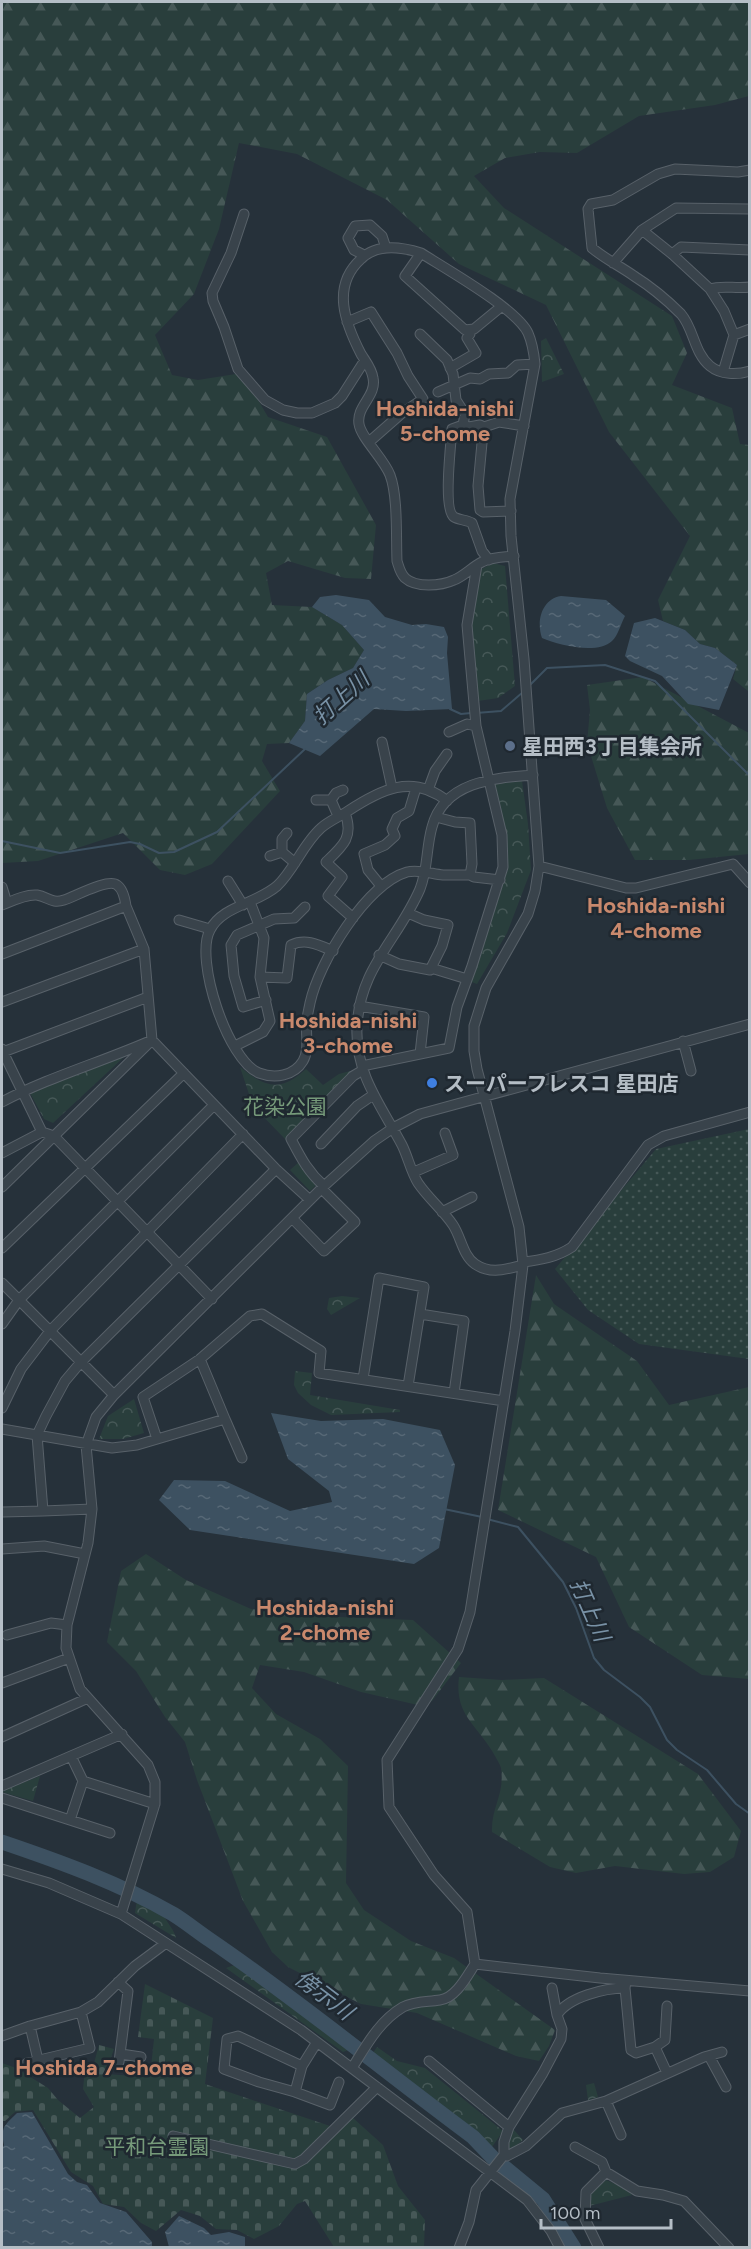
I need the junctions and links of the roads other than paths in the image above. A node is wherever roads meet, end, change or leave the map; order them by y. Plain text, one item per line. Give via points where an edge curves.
1 (750, 170) edge
2 (750, 209) edge
3 (244, 214) dead end
4 (642, 230) junction
5 (386, 248) junction
6 (750, 250) edge
7 (421, 253) junction
8 (672, 254) junction
9 (364, 255) junction
10 (614, 263) junction
11 (750, 287) edge
12 (710, 289) junction
13 (502, 306) junction
14 (347, 322) junction
15 (750, 329) edge
16 (470, 330) junction
17 (420, 334) dead end
18 (734, 335) junction
19 (364, 360) junction
20 (535, 364) junction
21 (450, 368) junction
22 (750, 370) edge
23 (723, 372) junction
24 (454, 387) junction
25 (438, 392) dead end
26 (463, 424) junction
27 (524, 426) junction
28 (484, 427) junction
29 (369, 442) junction
30 (482, 511) junction
31 (511, 511) junction
32 (472, 523) junction
33 (514, 556) junction
34 (489, 560) junction
35 (477, 565) junction
36 (476, 726) junction
37 (448, 732) dead end
38 (382, 742) dead end
39 (447, 754) dead end
40 (533, 775) junction
41 (490, 779) junction
42 (392, 788) junction
43 (416, 788) junction
44 (343, 790) dead end
45 (428, 790) junction
46 (316, 800) dead end
47 (331, 800) junction
48 (447, 801) junction
49 (341, 815) junction
50 (436, 817) junction
51 (287, 833) dead end
52 (282, 852) junction
53 (270, 856) dead end
54 (295, 862) junction
55 (539, 866) junction
56 (425, 872) junction
57 (470, 875) junction
58 (500, 880) junction
59 (228, 881) dead end
60 (750, 883) edge
61 (381, 886) junction
62 (2, 887) edge
63 (4, 904) edge
64 (246, 904) junction
65 (126, 906) junction
66 (305, 908) dead end
67 (408, 913) junction
68 (353, 918) junction
69 (178, 920) dead end
70 (261, 925) junction
71 (210, 929) junction
72 (144, 949) junction
73 (333, 951) junction
74 (2, 954) edge
75 (380, 955) junction
76 (432, 968) junction
77 (260, 976) junction
78 (467, 979) junction
79 (148, 997) junction
80 (266, 1000) junction
81 (2, 1002) edge
82 (359, 1006) junction
83 (750, 1023) edge
84 (152, 1040) junction
85 (683, 1041) junction
86 (235, 1046) junction
87 (2, 1051) edge
88 (420, 1054) junction
89 (362, 1068) junction
90 (691, 1071) dead end
91 (184, 1073) junction
92 (21, 1091) junction
93 (373, 1095) junction
94 (483, 1095) junction
95 (2, 1102) edge
96 (214, 1105) junction
97 (750, 1112) edge
98 (393, 1128) junction
99 (42, 1132) junction
100 (445, 1132) dead end
101 (243, 1134) junction
102 (54, 1136) junction
103 (321, 1144) dead end
104 (2, 1153) edge
105 (84, 1169) junction
106 (276, 1169) junction
107 (414, 1172) junction
108 (2, 1187) edge
109 (323, 1187) junction
110 (472, 1197) dead end
111 (310, 1200) junction
112 (118, 1203) junction
113 (442, 1212) junction
114 (292, 1218) junction
115 (147, 1232) junction
116 (2, 1248) edge
117 (523, 1264) junction
118 (179, 1265) junction
119 (2, 1283) edge
120 (212, 1299) junction
121 (19, 1300) junction
122 (420, 1314) junction
123 (2, 1324) edge
124 (50, 1331) junction
125 (200, 1359) junction
126 (81, 1362) junction
127 (363, 1379) junction
128 (408, 1386) junction
129 (454, 1393) junction
130 (114, 1395) junction
131 (504, 1401) junction
132 (2, 1408) edge
133 (225, 1419) junction
134 (2, 1429) edge
135 (37, 1435) junction
136 (157, 1439) junction
137 (86, 1445) junction
138 (242, 1458) dead end
139 (92, 1509) junction
140 (44, 1510) junction
141 (2, 1512) edge
142 (2, 1549) edge
143 (85, 1554) junction
144 (67, 1625) junction
145 (7, 1635) dead end
146 (69, 1658) junction
147 (2, 1683) edge
148 (88, 1698) junction
149 (122, 1734) junction
150 (2, 1737) edge
151 (71, 1756) junction
152 (83, 1781) junction
153 (2, 1786) edge
154 (2, 1798) edge
155 (155, 1804) junction
156 (70, 1820) junction
157 (110, 1833) dead end
158 (2, 1869) edge
159 (121, 1914) junction
160 (166, 1943) junction
161 (475, 1964) junction
162 (118, 1982) junction
163 (625, 1984) junction
164 (552, 1988) dead end
165 (750, 1991) edge
166 (667, 2006) dead end
167 (81, 2012) junction
168 (557, 2015) junction
169 (30, 2025) junction
170 (2, 2036) edge
171 (317, 2042) junction
172 (655, 2047) junction
173 (722, 2052) dead end
174 (709, 2056) junction
175 (141, 2057) dead end
176 (38, 2060) junction
177 (429, 2061) dead end
178 (27, 2063) dead end
179 (302, 2066) junction
180 (352, 2068) junction
181 (667, 2073) junction
182 (339, 2082) dead end
183 (377, 2087) junction
184 (726, 2087) dead end
185 (295, 2092) junction
186 (606, 2101) junction
187 (509, 2127) junction
188 (621, 2135) dead end
189 (173, 2136) dead end
190 (575, 2147) dead end
191 (498, 2162) junction
192 (606, 2172) junction
193 (459, 2247) edge
194 (560, 2247) edge
195 (599, 2247) edge
196 (729, 2247) edge

1 - 10 street via 675,169 658,174 612,200 591,204 588,209 592,248
2 - 4 street via 676,208
3 - 19 street via 212,293 238,369 265,400 283,410 312,413 342,396
4 - 8 street
4 - 10 street
5 - 7 street
5 - 9 street
5 - 9 street via 382,236 370,225 355,226 348,238 354,250
6 - 8 street via 681,247
7 - 13 street
7 - 16 street via 405,276 465,330
8 - 12 street
9 - 14 street via 347,274 343,286
10 - 23 street via 637,277 681,315 703,359 711,368
11 - 12 street
12 - 18 street
13 - 16 street
13 - 20 street via 528,332
14 - 19 street
14 - 29 street via 371,312 423,399
15 - 18 street
16 - 21 street via 467,339 476,353
17 - 21 street via 447,360
18 - 23 street
19 - 29 street via 374,382 372,393 362,406 359,427
20 - 24 street via 517,365 508,373 489,374 480,380 470,378
20 - 27 street
21 - 24 street
22 - 23 street via 737,374
24 - 25 street
24 - 26 street via 456,400 465,414
26 - 28 street
26 - 32 street via 452,429 448,493 454,518
27 - 28 street via 499,422
27 - 31 street
28 - 30 street via 478,486
29 - 35 street via 390,476 397,561 406,579 428,585 443,583
30 - 31 street
30 - 32 street
31 - 33 street
32 - 34 street
33 - 34 street
33 - 40 street
34 - 35 street
35 - 36 street via 467,625
36 - 37 street via 467,724
36 - 41 street
38 - 42 street
39 - 45 street
40 - 41 street
40 - 55 street
41 - 48 street via 464,788
41 - 58 street via 502,835
42 - 43 street
42 - 49 street
43 - 45 street
43 - 61 street via 409,811 397,818 392,829 394,836 364,854 368,870
44 - 47 street
45 - 48 street
46 - 47 street
47 - 49 street
48 - 50 street
49 - 54 street via 320,829
49 - 68 street via 349,825 348,833 342,847 326,862 342,877 328,896
50 - 56 street
50 - 57 street via 470,823
51 - 52 street via 282,839
52 - 53 street
52 - 54 street
54 - 64 street via 278,885
55 - 60 street via 636,888 733,864
55 - 94 street via 528,914 486,988 474,1026 474,1051
56 - 57 street
56 - 61 street via 409,871
56 - 67 street
57 - 58 street
58 - 78 street
59 - 64 street
61 - 68 street
62 - 63 street
63 - 65 street via 36,895 61,902 111,883 122,891
64 - 70 street
64 - 71 street via 220,917
65 - 72 street
65 - 74 street
66 - 70 street via 294,918 274,919
67 - 75 street
67 - 76 street via 448,925
68 - 73 street
69 - 71 street
70 - 77 street via 264,938
70 - 80 street via 237,935 231,945 234,976 243,1006
71 - 86 street via 205,952 209,980 215,1004
72 - 79 street
72 - 81 street
73 - 77 street via 317,943 296,942 291,945 287,978
73 - 86 street via 313,992 306,1022 305,1058 297,1070 278,1076 257,1072
75 - 76 street via 410,968
75 - 82 street via 366,980
76 - 78 street
77 - 80 street
78 - 88 street via 449,1048
79 - 84 street
79 - 87 street
80 - 86 street via 268,1026
82 - 88 street via 424,1017
82 - 89 street via 357,1030
83 - 85 street
84 - 91 street
84 - 92 street
84 - 102 street
85 - 90 street
85 - 94 street
87 - 92 street
88 - 89 street
89 - 93 street
89 - 109 street via 291,1139 304,1164
91 - 96 street
91 - 105 street
92 - 95 street
92 - 99 street
93 - 98 street
93 - 103 street
94 - 98 street via 420,1114
94 - 117 street via 519,1227
96 - 101 street
96 - 112 street
97 - 117 street via 664,1136 648,1145 573,1247
98 - 107 street
98 - 109 street via 359,1152
99 - 102 street
99 - 104 street
100 - 107 street via 453,1155
101 - 106 street
101 - 115 street
102 - 105 street
102 - 108 street
105 - 112 street
105 - 116 street
106 - 111 street
106 - 118 street
107 - 113 street
109 - 111 street
109 - 114 street via 355,1222 324,1251
110 - 113 street
111 - 114 street
112 - 115 street
112 - 121 street
113 - 117 street via 475,1264 492,1272
114 - 120 street
115 - 118 street
115 - 124 street
117 - 131 street
118 - 120 street
118 - 126 street
119 - 121 street
120 - 130 street
121 - 123 street
121 - 124 street
122 - 127 street via 424,1287 379,1278
122 - 128 street
122 - 129 street via 464,1321
124 - 126 street
124 - 132 street via 21,1369
125 - 127 street via 250,1316 262,1314 321,1351 319,1373
125 - 133 street
125 - 136 street via 143,1397
126 - 130 street
126 - 135 street via 65,1381
127 - 128 street
128 - 129 street
129 - 131 street
130 - 137 street via 96,1417
131 - 161 street via 470,1612 458,1649 387,1761 389,1807 434,1875 467,1912
133 - 136 street
133 - 138 street
134 - 135 street
135 - 137 street
135 - 140 street
136 - 137 street via 112,1448
137 - 139 street
139 - 140 street
139 - 143 street
140 - 141 street
142 - 143 street via 45,1546
143 - 144 street
144 - 145 street via 18,1628
144 - 146 street
146 - 147 street
146 - 148 street via 80,1689
148 - 149 street
148 - 150 street
149 - 151 street
149 - 155 street via 148,1765 155,1782
151 - 152 street
151 - 153 street
152 - 155 street
152 - 156 street
154 - 156 street
155 - 159 street
156 - 157 street
158 - 159 street via 49,1883
159 - 160 street
160 - 162 street
160 - 171 street
161 - 163 street
161 - 180 street via 456,1991 443,2000 405,2006 385,2019
162 - 167 street
162 - 175 street via 128,1990 119,2036 120,2058
163 - 165 street
163 - 168 street via 573,2001
163 - 172 street via 631,2050 636,2053
164 - 168 street
166 - 172 street via 665,2040
167 - 169 street
167 - 176 street via 90,2048
168 - 187 street via 561,2039
169 - 170 street
169 - 176 street
171 - 179 street
171 - 180 street
172 - 181 street
173 - 174 street
174 - 181 street
174 - 184 street
176 - 178 street
177 - 187 street
179 - 185 street
179 - 185 street via 238,2036 227,2039 224,2069
180 - 183 street
181 - 186 street
182 - 185 street via 330,2105
183 - 189 street via 295,2164
183 - 191 street
186 - 188 street
186 - 191 street via 562,2113 526,2146
187 - 191 street
190 - 192 street via 602,2162
191 - 193 street via 476,2190
191 - 194 street
192 - 195 street via 586,2192 585,2219
192 - 196 street via 637,2191 684,2201

